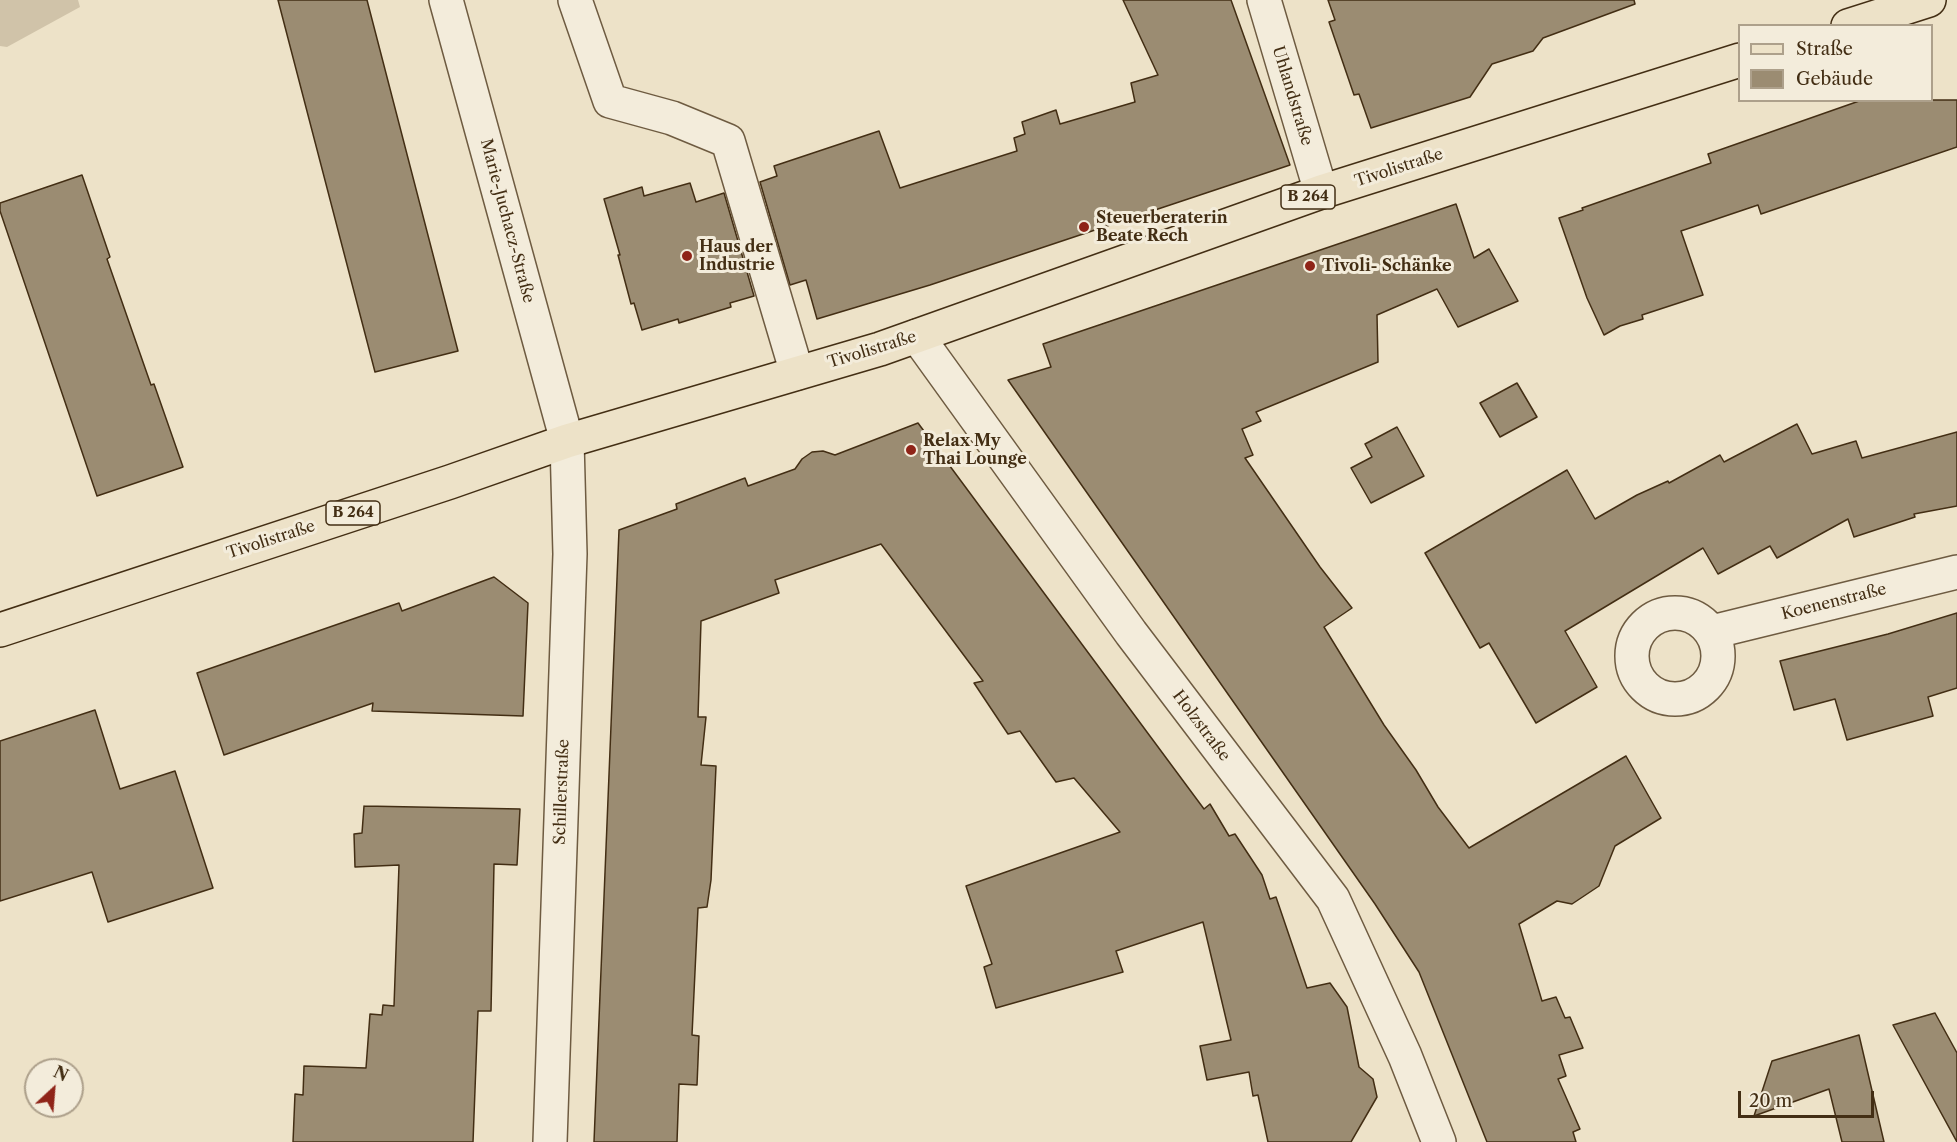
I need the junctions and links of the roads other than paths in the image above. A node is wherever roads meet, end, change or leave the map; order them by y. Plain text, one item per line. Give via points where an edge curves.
1 (446, 0) edge
2 (575, 0) edge
3 (1264, 0) edge
4 (1929, 0) edge
5 (1854, 24) edge
6 (1738, 61) edge
7 (1321, 192) junction
8 (917, 336) junction
9 (798, 373) junction
10 (567, 441) junction
11 (1957, 572) edge
12 (0, 630) edge
13 (1712, 632) dead end
14 (550, 1142) edge
15 (1439, 1142) edge

1 - 10 street, Marie-Juchacz-Straße
2 - 9 street via 610,101 672,118 728,141
3 - 7 street, Uhlandstraße
4 - 5 main road
6 - 7 main road, Tivolistraße / B 264
7 - 8 main road, Tivolistraße / B 264
8 - 9 main road, Tivolistraße / B 264
8 - 15 street, Holzstraße via 1131,633 1333,899 1405,1056
9 - 10 main road, Tivolistraße / B 264
10 - 12 main road, Tivolistraße / B 264
10 - 14 street, Schillerstraße via 570,554
11 - 13 street, Koenenstraße

